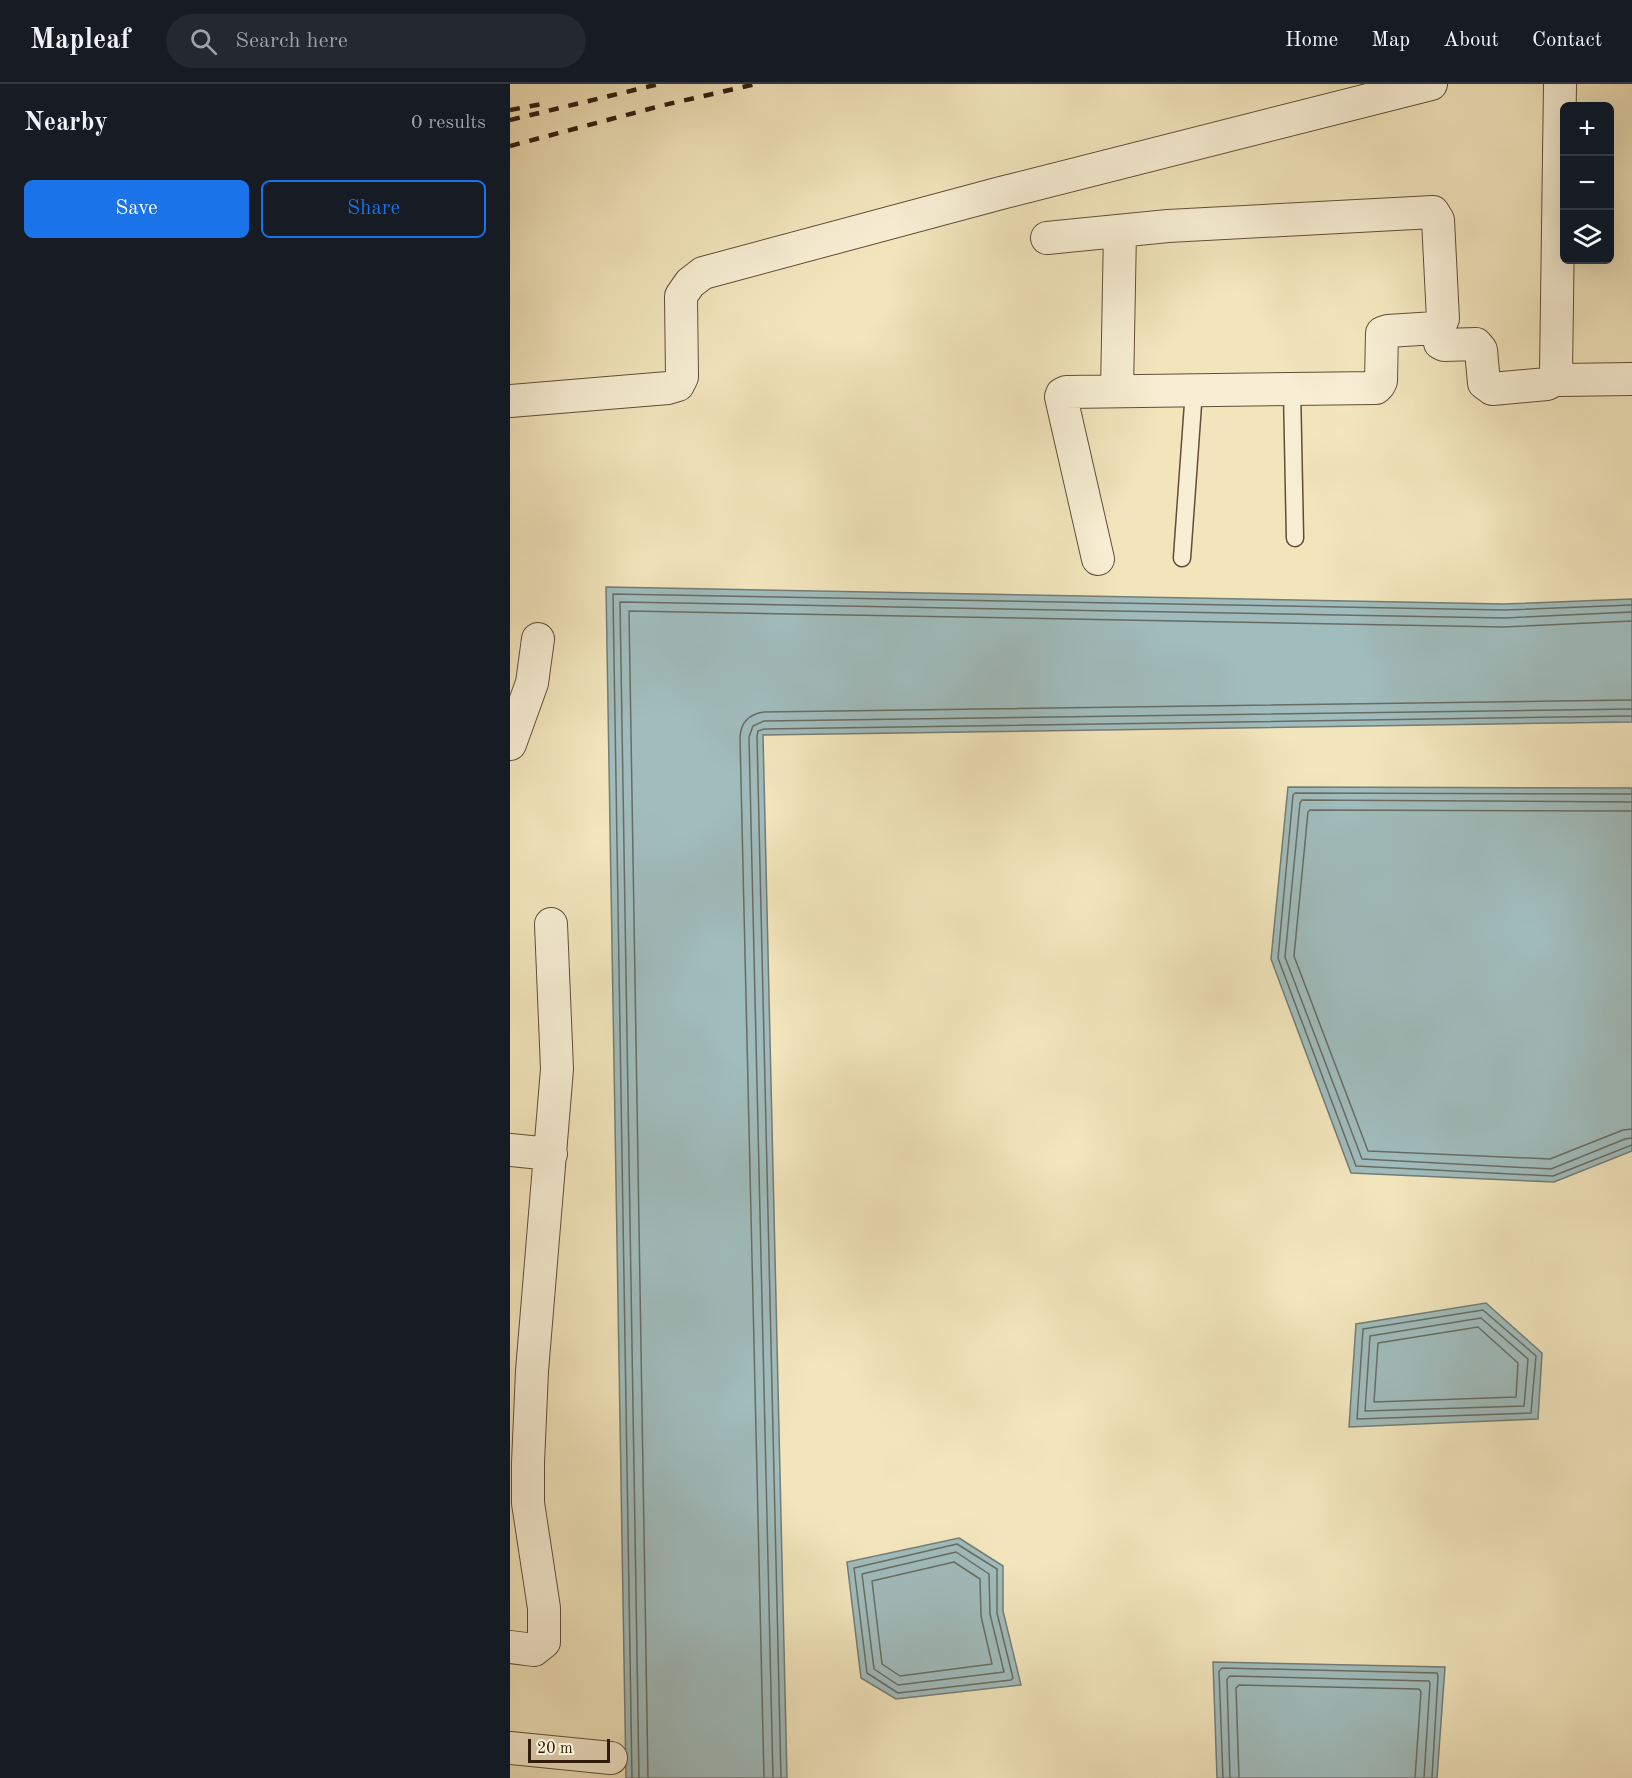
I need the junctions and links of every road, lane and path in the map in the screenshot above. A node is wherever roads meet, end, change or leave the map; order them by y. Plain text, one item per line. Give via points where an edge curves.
1 (1431, 84) edge
2 (1560, 84) edge
3 (1120, 231) junction
4 (1047, 238) dead end
5 (1437, 329) junction
6 (1558, 378) junction
7 (1632, 379) edge
8 (1292, 389) junction
9 (1194, 390) junction
10 (1117, 391) junction
11 (510, 401) edge
12 (1295, 538) dead end
13 (1182, 558) dead end
14 (1098, 560) dead end
15 (538, 639) dead end
16 (510, 744) edge
17 (551, 924) dead end
18 (510, 1150) edge
19 (550, 1154) junction
20 (510, 1647) edge
21 (510, 1748) edge
22 (611, 1758) dead end

1 - 11 street via 703,273 681,296 682,377 678,385
2 - 6 street
3 - 4 street
3 - 5 street via 1433,212 1438,220 1443,319
3 - 10 street
5 - 6 street via 1438,340 1444,345 1479,346 1485,383 1492,389 1547,384
5 - 8 street via 1382,333 1381,381 1376,388
6 - 7 street
8 - 9 street
8 - 12 lane
9 - 10 street
9 - 13 lane
10 - 14 street via 1066,392 1061,398
15 - 16 street via 532,683
17 - 19 street via 557,1069
18 - 19 street
19 - 20 street via 528,1463 528,1503 544,1608 544,1642 534,1650
21 - 22 street

